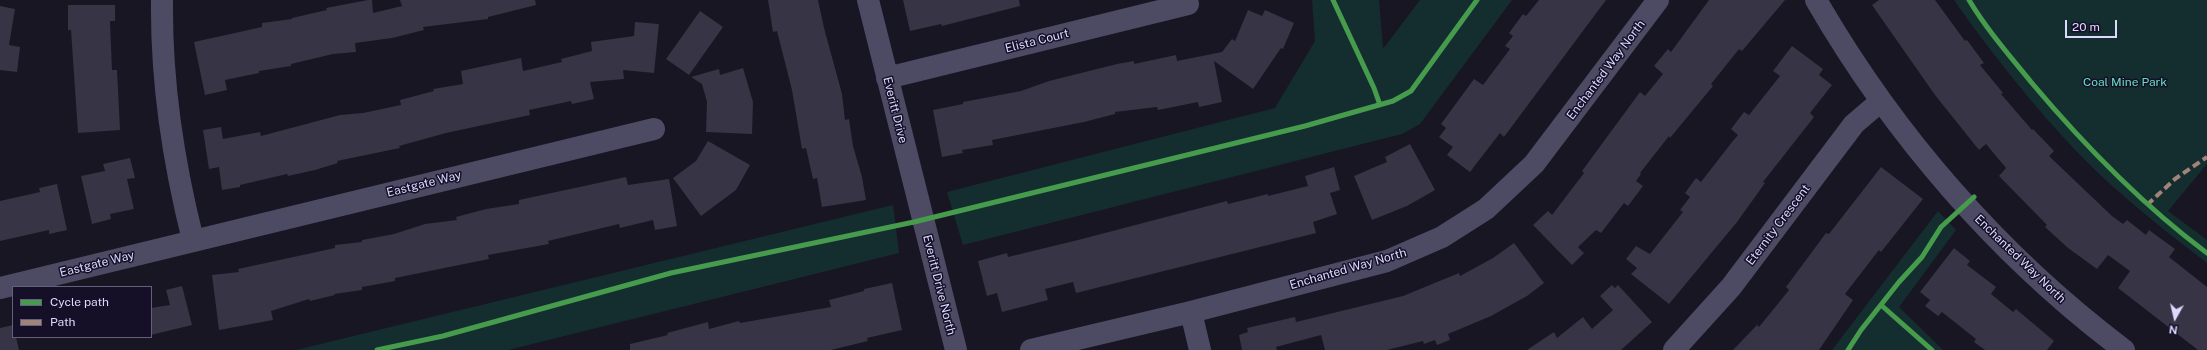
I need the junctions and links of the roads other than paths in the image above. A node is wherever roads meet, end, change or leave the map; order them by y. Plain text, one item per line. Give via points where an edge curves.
1 (162, 0) edge
2 (868, 0) edge
3 (1658, 0) edge
4 (1816, 0) edge
5 (1188, 4) dead end
6 (887, 78) junction
7 (1882, 101) junction
8 (654, 129) dead end
9 (923, 219) joint
10 (193, 240) junction
11 (0, 288) edge
12 (1191, 312) junction
13 (956, 350) edge
14 (1031, 350) edge
15 (1200, 350) edge
16 (1674, 350) edge
17 (2124, 350) edge

1 - 10 street via 166,99 180,190
2 - 6 street, Everitt Drive
3 - 12 street, Enchanted Way North via 1534,164 1506,192 1470,221 1442,237 1387,261
4 - 7 street, Enchanted Way North
5 - 6 street, Elista Court
6 - 9 street, Everitt Drive
7 - 16 street, Eternity Crescent via 1854,124 1731,287
7 - 17 street, Enchanted Way North via 1964,205 2058,296
8 - 10 street, Eastgate Way
9 - 13 street, Everitt Drive North
10 - 11 street, Eastgate Way
12 - 14 street, Enchanted Way North
12 - 15 street

